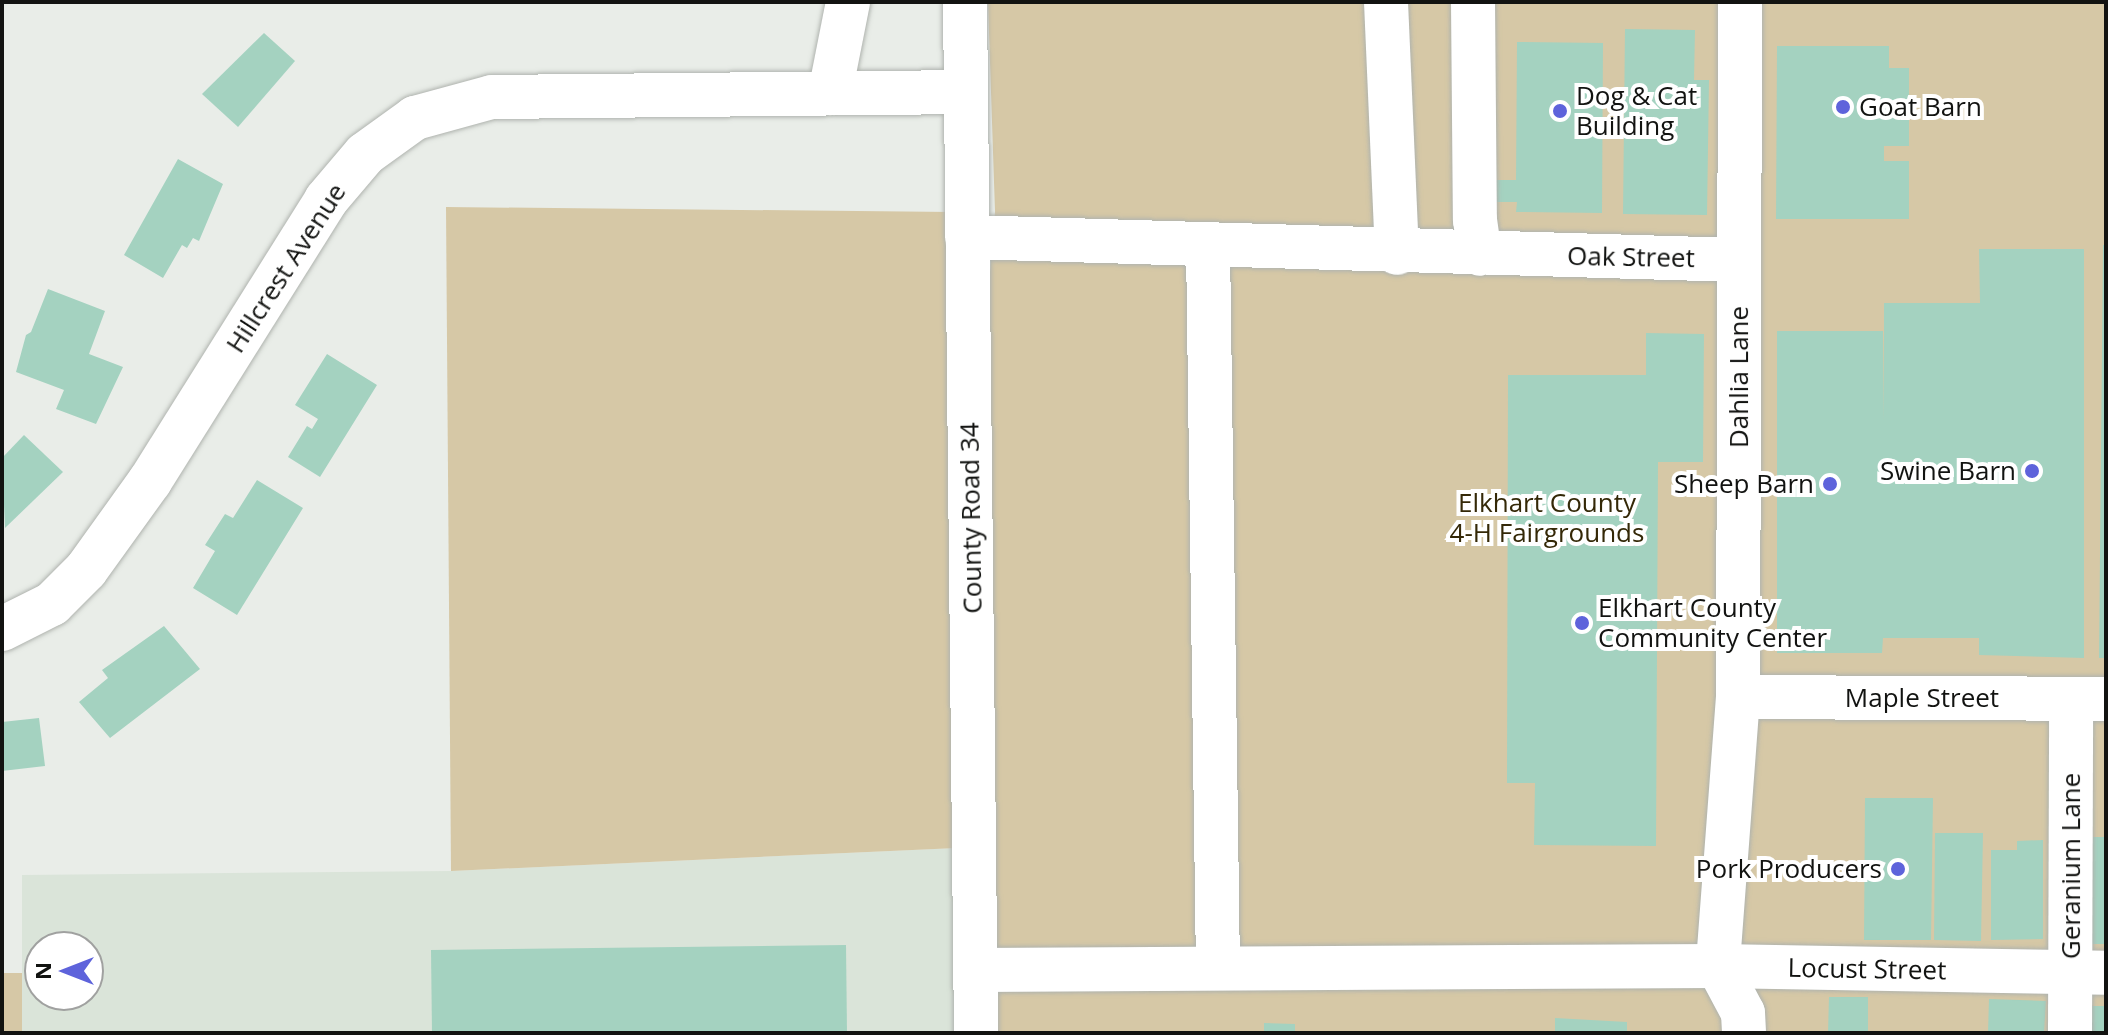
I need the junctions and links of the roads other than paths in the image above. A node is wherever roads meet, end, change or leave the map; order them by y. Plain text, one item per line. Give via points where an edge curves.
1 (848, 2) edge
2 (965, 2) edge
3 (1386, 2) edge
4 (1473, 2) edge
5 (1740, 2) edge
6 (966, 92) junction
7 (830, 93) junction
8 (967, 237) junction
9 (1208, 245) junction
10 (1397, 253) junction
11 (1501, 255) junction
12 (1739, 260) junction
13 (2, 629) edge
14 (1738, 697) junction
15 (2088, 699) edge
16 (1718, 966) junction
17 (1218, 968) junction
18 (976, 970) junction
19 (2088, 972) edge
20 (976, 1033) edge
21 (1744, 1033) edge
22 (2070, 1033) edge

1 - 7 street
2 - 6 street, County Road 34
3 - 10 street
4 - 11 street via 1475,220
5 - 12 street, Dahlia Lane
6 - 7 street, Hillcrest Avenue
6 - 8 street, County Road 34
7 - 13 street, Hillcrest Avenue via 492,97 415,118 365,154 326,200 150,481 86,570 52,604
8 - 9 street, Oak Street
8 - 18 street, County Road 34
9 - 10 street, Oak Street
9 - 17 street
10 - 11 street, Oak Street
11 - 12 street, Oak Street
12 - 14 street, Dahlia Lane
14 - 15 street, Maple Street
14 - 16 street, Dahlia Lane
15 - 19 street, Geranium Lane
16 - 17 street, Locust Street
16 - 19 street, Locust Street
16 - 21 street via 1743,1013
17 - 18 street, Locust Street
18 - 20 street, County Road 34
19 - 22 street, Geranium Lane

